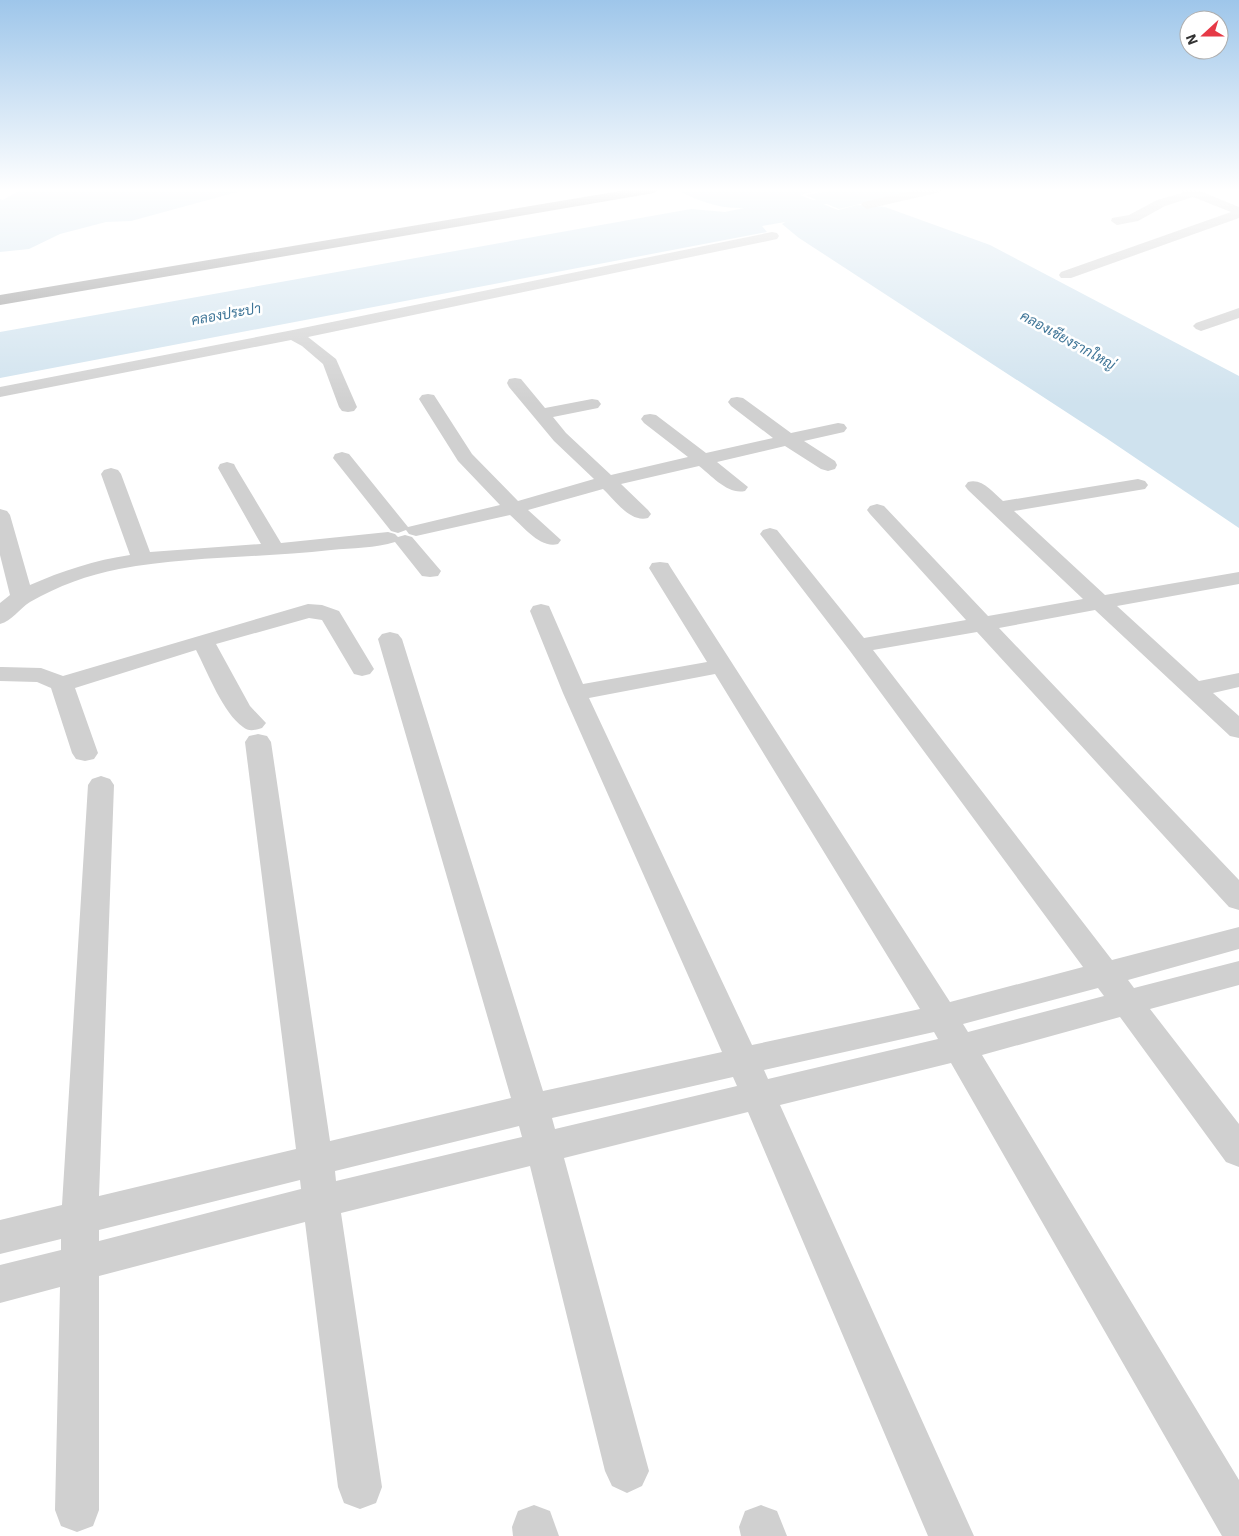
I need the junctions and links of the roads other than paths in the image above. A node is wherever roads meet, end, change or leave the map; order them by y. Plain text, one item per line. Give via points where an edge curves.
1 (161, 261) edge
2 (232, 261) edge
3 (653, 261) edge
4 (1105, 261) edge
5 (1066, 275) dead end
6 (0, 288) edge
7 (0, 300) edge
8 (1239, 314) edge
9 (1200, 326) dead end
10 (293, 335) junction
11 (515, 383) dead end
12 (0, 392) edge
13 (428, 399) dead end
14 (737, 402) dead end
15 (592, 404) dead end
16 (348, 407) dead end
17 (541, 414) junction
18 (650, 419) dead end
19 (838, 428) dead end
20 (787, 439) junction
21 (342, 458) dead end
22 (702, 459) junction
23 (828, 465) dead end
24 (227, 468) dead end
25 (111, 474) dead end
26 (606, 482) junction
27 (1138, 485) dead end
28 (975, 486) dead end
29 (738, 487) dead end
30 (514, 508) junction
31 (998, 508) junction
32 (877, 510) dead end
33 (641, 514) dead end
34 (0, 515) edge
35 (402, 534) junction
36 (770, 534) dead end
37 (551, 540) dead end
38 (274, 550) junction
39 (142, 559) junction
40 (660, 568) dead end
41 (430, 572) dead end
42 (1239, 578) edge
43 (22, 598) junction
44 (1100, 603) junction
45 (541, 611) dead end
46 (0, 617) edge
47 (983, 624) junction
48 (390, 639) dead end
49 (203, 641) junction
50 (858, 646) junction
51 (722, 666) junction
52 (1, 669) edge
53 (362, 669) dead end
54 (1239, 680) edge
55 (62, 684) junction
56 (1194, 689) junction
57 (575, 693) junction
58 (1239, 730) edge
59 (85, 753) dead end
60 (102, 786) dead end
61 (1239, 899) edge
62 (1239, 938) edge
63 (1239, 973) edge
64 (1106, 974) junction
65 (1130, 1003) junction
66 (951, 1032) junction
67 (742, 1061) junction
68 (759, 1097) junction
69 (530, 1108) junction
70 (543, 1147) junction
71 (1239, 1150) edge
72 (317, 1161) junction
73 (321, 1202) junction
74 (80, 1217) junction
75 (0, 1236) edge
76 (80, 1264) junction
77 (0, 1284) edge
78 (627, 1471) dead end
79 (360, 1487) dead end
80 (77, 1510) dead end
81 (1239, 1522) edge
82 (951, 1536) edge

1 - 6 highway
2 - 7 highway
3 - 10 street
4 - 5 street
8 - 9 street
10 - 12 street
10 - 16 street via 330,362
11 - 17 street
13 - 30 street via 465,457
14 - 20 street
15 - 17 street
17 - 26 street via 560,438
18 - 22 street
19 - 20 street
20 - 22 street
20 - 23 street
21 - 35 street
22 - 26 street
22 - 29 street
24 - 38 street
25 - 39 street
26 - 30 street
26 - 33 street
27 - 31 street
28 - 31 street
30 - 35 street
30 - 37 street
31 - 44 street
32 - 47 street
34 - 43 street
35 - 38 street
35 - 41 street
36 - 50 street
38 - 39 street
39 - 43 street via 76,574 47,584
40 - 51 street
42 - 44 street
43 - 46 street via 4,610
44 - 47 street
44 - 56 street
45 - 57 street
47 - 50 street
47 - 61 street
48 - 69 street
49 - 53 street via 308,611 322,612 331,616
49 - 55 street
49 - 72 street via 255,733
50 - 64 street
51 - 57 street
51 - 66 street
52 - 55 street via 41,675
54 - 56 street
55 - 59 street
56 - 58 street
57 - 67 street
60 - 74 street
62 - 64 street
63 - 65 street
64 - 65 street
64 - 66 street
65 - 66 street
65 - 71 street
66 - 67 street
66 - 68 street
66 - 81 street
67 - 68 street
67 - 69 street
68 - 70 street
68 - 82 street
69 - 70 street
69 - 72 street
70 - 73 street
70 - 78 street
72 - 73 street
72 - 74 street
73 - 76 street
73 - 79 street
74 - 75 street
74 - 76 street
76 - 77 street
76 - 80 street

